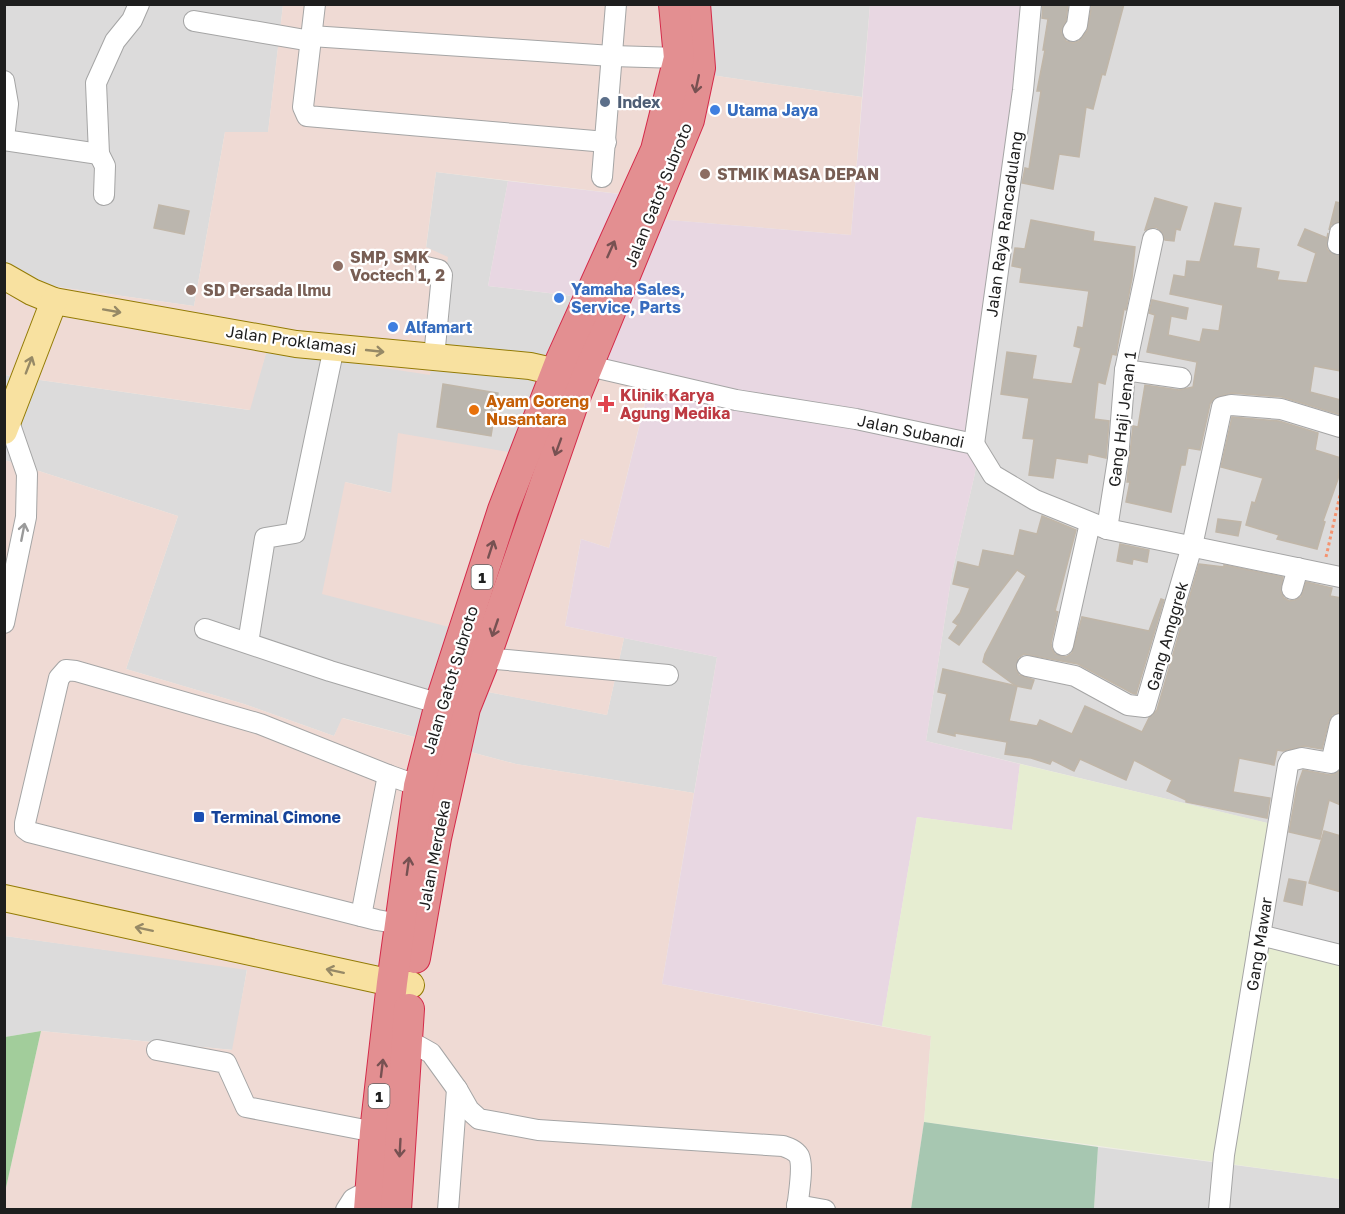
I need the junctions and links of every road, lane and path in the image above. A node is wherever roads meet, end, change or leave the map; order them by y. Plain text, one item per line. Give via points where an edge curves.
1 (139, 4) edge
2 (315, 4) edge
3 (616, 4) edge
4 (674, 4) edge
5 (695, 4) edge
6 (1031, 4) edge
7 (1080, 4) edge
8 (194, 21) dead end
9 (1073, 32) dead end
10 (311, 39) junction
11 (612, 56) junction
12 (680, 58) junction
13 (4, 81) edge
14 (4, 139) edge
15 (606, 142) junction
16 (99, 154) junction
17 (602, 177) dead end
18 (104, 195) dead end
19 (1153, 239) dead end
20 (426, 267) dead end
21 (4, 276) edge
22 (54, 301) junction
23 (334, 347) junction
24 (434, 357) junction
25 (573, 369) junction
26 (1125, 370) junction
27 (1181, 378) dead end
28 (6, 425) edge
29 (1340, 427) edge
30 (974, 444) junction
31 (1341, 495) edge
32 (534, 513) joint
33 (1099, 526) junction
34 (1192, 546) junction
35 (1298, 568) junction
36 (1331, 575) edge
37 (1292, 589) dead end
38 (4, 623) edge
39 (205, 629) dead end
40 (248, 643) junction
41 (1063, 645) dead end
42 (485, 658) junction
43 (1027, 666) dead end
44 (668, 675) dead end
45 (440, 704) junction
46 (1341, 724) edge
47 (388, 776) junction
48 (432, 791) junction
49 (4, 898) edge
50 (360, 916) junction
51 (400, 924) junction
52 (1260, 935) junction
53 (1341, 955) edge
54 (402, 984) junction
55 (406, 1039) junction
56 (157, 1050) dead end
57 (457, 1089) junction
58 (375, 1132) junction
59 (369, 1200) edge
60 (797, 1207) edge
61 (346, 1209) edge
62 (396, 1209) edge
63 (448, 1209) edge
64 (825, 1209) edge
65 (1219, 1209) edge

1 - 16 street via 115,41 96,82
2 - 10 street
3 - 11 street
4 - 12 highway, Jalan Gatot Subroto / 1
5 -> 25 highway, Jalan Gatot Subroto / 1 via 700,68 689,120
6 - 30 street, Jalan Raya Rancadulang via 1023,90
7 - 9 street
8 - 10 street
10 - 11 street
10 - 15 street via 303,107 307,116
11 - 12 street
11 - 15 street
25 -> 12 highway, Jalan Gatot Subroto / 1 via 656,150
13 - 14 street via 8,104
14 - 16 street
15 - 17 street
16 - 18 street via 105,166
19 - 26 street, Gang Haji Jenan 1
20 - 24 street via 437,269 442,275
21 - 22 main road, Jalan Proklamasi
22 -> 23 main road, Jalan Proklamasi via 296,344
28 -> 22 main road
23 -> 24 main road, Jalan Proklamasi
23 - 40 street via 295,533 266,538
24 - 25 main road, Jalan Proklamasi
25 - 30 street, Jalan Subandi
25 -> 32 highway, Jalan Gatot Subroto / 1
45 -> 25 highway, Jalan Gatot Subroto / 1 via 503,510
26 - 27 street
26 - 33 street, Gang Haji Jenan 1 via 1118,459
38 -> 28 street via 26,517 27,474
29 - 34 street via 1281,409 1224,405
30 - 33 street, Jalan Subandi via 993,475 1035,500
31 - 36 path
32 -> 42 highway, Jalan Merdeka / 1
33 - 34 street, Jalan Subandi
33 - 41 street, Gang Haji Jenan 1
34 - 35 street, Jalan Subandi
34 - 43 street, Gang Amggrek via 1146,707 1128,705 1075,676
35 - 36 street, Jalan Subandi
35 - 37 street
39 - 40 street
40 - 45 street
42 - 44 street
42 - 48 highway, Jalan Merdeka / 1
45 - 48 highway, Jalan Gatot Subroto / 1
46 - 52 street, Gang Mawar via 1331,763 1302,758 1288,765
47 - 48 street
47 - 50 street
47 - 50 street via 260,724 66,670 59,678 25,823 29,832
51 -> 48 highway, Jalan Gatot Subroto / 1
48 - 54 highway, Jalan Merdeka / 1 via 436,838
54 -> 49 main road
50 - 51 street
51 - 54 highway, Jalan Gatot Subroto / 1
52 - 53 street
52 - 65 street, Gang Mawar via 1224,1155
54 - 55 highway, Jalan Merdeka / 1
58 -> 54 highway, Jalan Gatot Subroto / 1
55 - 57 street via 431,1053
55 -> 62 highway, Jalan Merdeka / 1
56 - 58 street via 226,1063 246,1107
57 - 60 street via 469,1110 479,1119 494,1123 538,1130 792,1149 801,1165
57 - 63 street
58 - 59 highway, Jalan Gatot Subroto / 1
59 - 61 street via 353,1199
60 - 64 street

